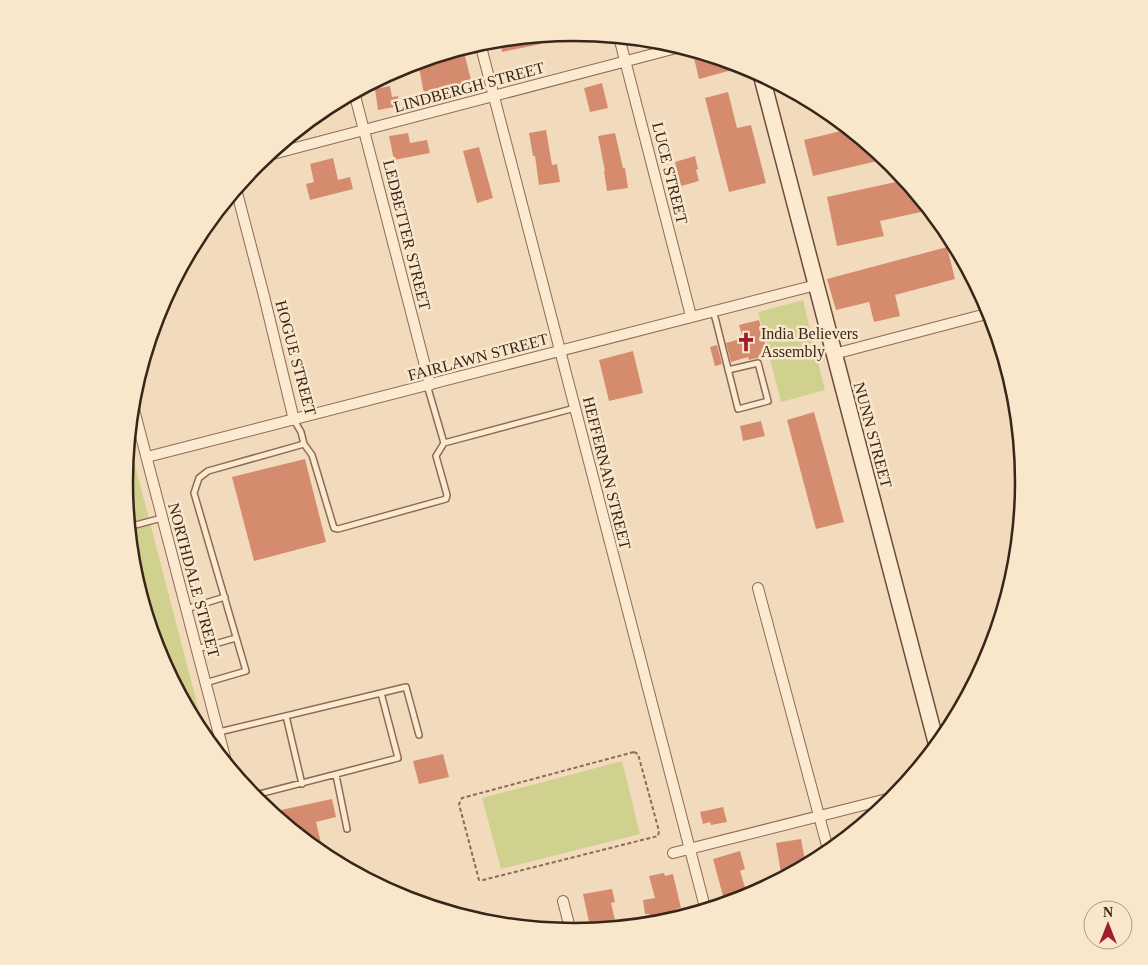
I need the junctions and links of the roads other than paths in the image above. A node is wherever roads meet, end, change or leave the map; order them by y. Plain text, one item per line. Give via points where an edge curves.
1 (621, 44) edge
2 (482, 51) edge
3 (664, 51) edge
4 (625, 61) junction
5 (764, 85) edge
6 (494, 97) junction
7 (356, 99) edge
8 (364, 130) junction
9 (286, 148) edge
10 (238, 197) edge
11 (816, 285) junction
12 (713, 310) junction
13 (982, 315) edge
14 (691, 316) junction
15 (560, 351) junction
16 (834, 354) junction
17 (728, 370) junction
18 (428, 385) junction
19 (575, 408) junction
20 (294, 420) junction
21 (137, 422) edge
22 (444, 443) junction
23 (304, 444) junction
24 (147, 457) junction
25 (162, 518) junction
26 (135, 525) edge
27 (758, 588) dead end
28 (225, 597) junction
29 (186, 609) junction
30 (236, 638) junction
31 (196, 649) junction
32 (205, 683) junction
33 (381, 693) junction
34 (286, 716) junction
35 (218, 732) junction
36 (420, 735) dead end
37 (935, 737) edge
38 (223, 749) edge
39 (336, 775) junction
40 (302, 784) junction
41 (261, 794) edge
42 (879, 801) edge
43 (820, 817) junction
44 (347, 829) dead end
45 (827, 844) edge
46 (688, 849) junction
47 (673, 853) dead end
48 (563, 901) dead end
49 (704, 904) edge
50 (569, 924) edge

1 - 4 street, LUCE STREET
2 - 6 street, HEFFERNAN STREET
3 - 4 street, LINDBERGH STREET
4 - 6 street, LINDBERGH STREET
4 - 14 street, LUCE STREET
5 - 11 street, NUNN STREET
6 - 8 street, LINDBERGH STREET
6 - 15 street, HEFFERNAN STREET
7 - 8 street, LEDBETTER STREET
8 - 9 street, LINDBERGH STREET
8 - 18 street, LEDBETTER STREET
10 - 20 street, HOGUE STREET
11 - 12 street, FAIRLAWN STREET
11 - 16 street, NUNN STREET
12 - 14 street, FAIRLAWN STREET
12 - 17 lane
13 - 16 street
14 - 15 street, FAIRLAWN STREET
15 - 18 street, FAIRLAWN STREET
15 - 19 street, HEFFERNAN STREET
16 - 37 street, NUNN STREET
17 - 17 lane via 738,409 768,400 758,363
18 - 20 street, FAIRLAWN STREET
18 - 22 lane
19 - 22 lane
19 - 46 street, HEFFERNAN STREET
20 - 23 lane, HOGUE STREET
20 - 24 street, FAIRLAWN STREET
21 - 24 street, NORTHDALE STREET
22 - 23 lane, HOGUE STREET via 436,456 446,499 338,529 334,528 312,456
23 - 28 lane via 208,471 199,478 194,493
24 - 25 street, NORTHDALE STREET
25 - 26 lane
25 - 29 street, NORTHDALE STREET
27 - 43 street
28 - 29 lane
28 - 30 lane
29 - 31 street, NORTHDALE STREET
30 - 31 lane
30 - 32 lane via 246,671
31 - 32 street, NORTHDALE STREET
32 - 35 street, NORTHDALE STREET
33 - 34 lane
33 - 36 lane via 406,687
33 - 39 lane via 398,758
34 - 35 lane
34 - 40 lane
35 - 38 street, NORTHDALE STREET
39 - 40 lane
39 - 44 lane
40 - 41 lane
42 - 43 street
43 - 45 street
43 - 46 street
46 - 47 street
46 - 49 street, HEFFERNAN STREET
48 - 50 street

